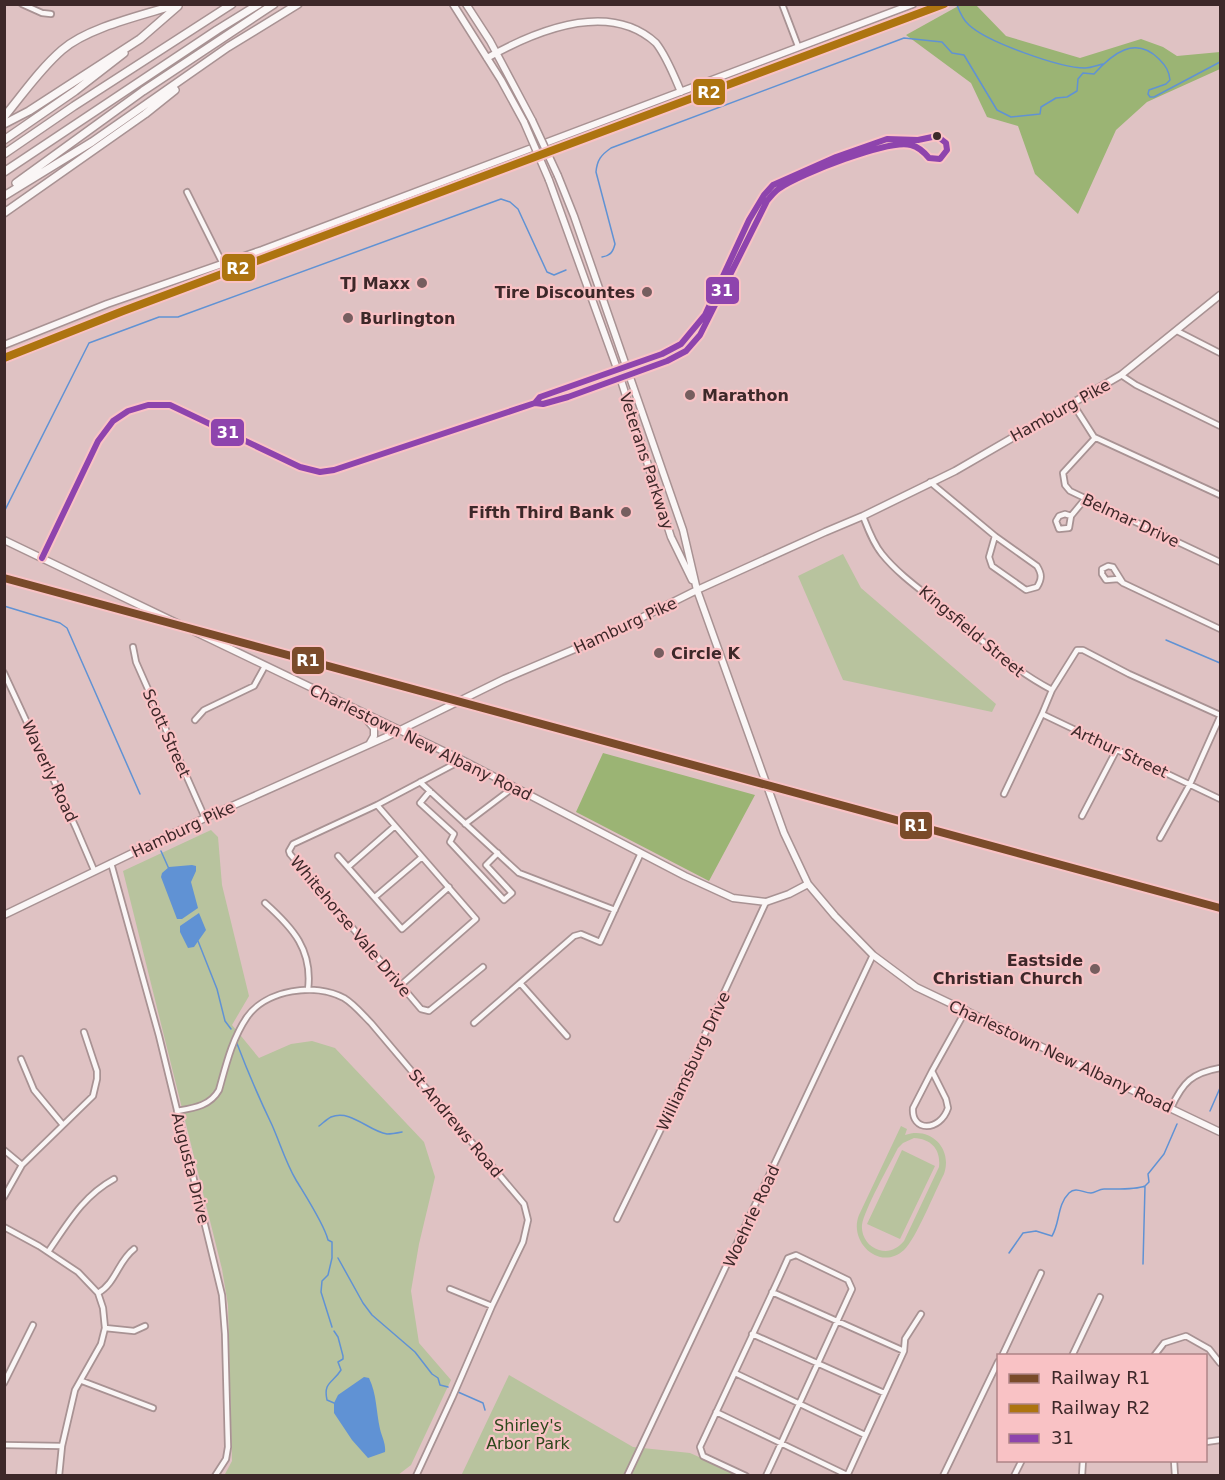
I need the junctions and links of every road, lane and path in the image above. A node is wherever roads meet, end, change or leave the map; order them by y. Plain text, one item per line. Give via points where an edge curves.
1 (22, 4) edge
2 (178, 4) edge
3 (232, 4) edge
4 (259, 4) edge
5 (274, 4) edge
6 (298, 4) edge
7 (453, 4) edge
8 (466, 4) edge
9 (782, 4) edge
10 (913, 4) edge
11 (51, 14) dead end
12 (140, 39) junction
13 (798, 46) junction
14 (228, 47) junction
15 (496, 52) junction
16 (487, 58) junction
17 (681, 93) junction
18 (4, 117) edge
19 (4, 124) edge
20 (929, 138) junction
21 (4, 140) edge
22 (924, 152) junction
23 (4, 154) edge
24 (4, 172) edge
25 (186, 192) dead end
26 (4, 194) edge
27 (4, 213) edge
28 (223, 264) junction
29 (1221, 295) edge
30 (1177, 331) junction
31 (4, 345) edge
32 (1221, 353) edge
33 (625, 365) junction
34 (617, 368) junction
35 (628, 375) junction
36 (1121, 375) junction
37 (620, 378) junction
38 (536, 403) junction
39 (1073, 404) junction
40 (1221, 426) edge
41 (1095, 438) junction
42 (930, 482) junction
43 (1221, 495) edge
44 (1085, 499) junction
45 (863, 516) junction
46 (1071, 516) dead end
47 (995, 536) junction
48 (4, 540) edge
49 (42, 558) junction
50 (1221, 562) edge
51 (1124, 583) junction
52 (698, 590) junction
53 (1221, 629) edge
54 (133, 647) dead end
55 (265, 666) junction
56 (4, 673) edge
57 (1052, 690) junction
58 (360, 711) junction
59 (1042, 714) junction
60 (1221, 716) edge
61 (195, 720) dead end
62 (399, 730) junction
63 (369, 744) junction
64 (1117, 749) junction
65 (462, 760) junction
66 (420, 782) junction
67 (1190, 784) junction
68 (514, 787) junction
69 (430, 791) junction
70 (1004, 794) dead end
71 (1221, 799) edge
72 (377, 805) junction
73 (1082, 816) dead end
74 (205, 818) junction
75 (465, 824) junction
76 (395, 826) junction
77 (1160, 838) dead end
78 (641, 853) junction
79 (498, 854) junction
80 (338, 856) dead end
81 (422, 857) junction
82 (111, 862) junction
83 (348, 867) junction
84 (94, 870) junction
85 (808, 884) junction
86 (449, 887) junction
87 (375, 897) junction
88 (766, 902) junction
89 (266, 903) dead end
90 (615, 910) junction
91 (4, 915) edge
92 (873, 955) junction
93 (483, 967) dead end
94 (520, 983) junction
95 (400, 985) junction
96 (308, 990) junction
97 (966, 1010) junction
98 (474, 1023) dead end
99 (84, 1032) dead end
100 (567, 1036) dead end
101 (21, 1059) dead end
102 (1221, 1068) edge
103 (932, 1071) junction
104 (1171, 1108) junction
105 (177, 1111) junction
106 (63, 1125) junction
107 (1221, 1132) edge
108 (4, 1150) edge
109 (22, 1165) junction
110 (114, 1179) dead end
111 (4, 1197) edge
112 (617, 1219) dead end
113 (4, 1227) edge
114 (134, 1249) dead end
115 (48, 1251) junction
116 (1041, 1273) dead end
117 (450, 1289) dead end
118 (772, 1292) junction
119 (98, 1293) junction
120 (1100, 1298) dead end
121 (492, 1306) junction
122 (921, 1314) dead end
123 (838, 1321) junction
124 (33, 1325) dead end
125 (144, 1326) dead end
126 (105, 1328) junction
127 (752, 1334) junction
128 (904, 1351) junction
129 (1003, 1354) edge
130 (1073, 1354) edge
131 (1156, 1354) edge
132 (1221, 1363) edge
133 (817, 1364) junction
134 (997, 1366) edge
135 (735, 1373) junction
136 (82, 1381) junction
137 (4, 1383) edge
138 (884, 1393) junction
139 (798, 1403) junction
140 (153, 1408) dead end
141 (716, 1412) junction
142 (865, 1435) junction
143 (780, 1443) junction
144 (4, 1446) edge
145 (63, 1446) junction
146 (1021, 1462) edge
147 (847, 1475) edge
148 (60, 1476) edge
149 (215, 1476) edge
150 (416, 1476) edge
151 (627, 1476) edge
152 (746, 1476) edge
153 (766, 1476) edge
154 (943, 1476) edge
155 (1014, 1476) edge

1 - 11 street
2 - 12 highway
2 - 18 highway via 101,28 63,49
3 - 23 highway
4 - 24 highway
5 - 26 highway via 143,91
6 - 14 highway
7 - 16 main road, Veterans Parkway
8 - 15 main road, Veterans Parkway
9 - 13 street
10 - 13 main road
12 - 19 highway
12 - 21 highway
13 - 17 main road
14 - 26 highway via 92,142
14 - 27 highway via 145,114
15 - 16 main road
15 - 17 main road via 557,24 583,16 611,15 632,22 656,43
15 - 33 main road, Veterans Parkway, bridge via 558,176
16 - 34 main road, Veterans Parkway, bridge via 524,122 549,180
17 - 28 main road
20 - 22 street
20 - 22 street via 937,136 943,140 947,146 945,154 933,159
20 - 33 street via 887,139 773,185 749,220 705,315 681,344
22 - 35 street via 909,144 889,145 778,189 767,201 700,335 686,351 667,362
25 - 28 street
28 - 31 main road
29 - 30 main road, Hamburg Pike
30 - 32 street
30 - 36 main road, Hamburg Pike
33 - 34 street
33 - 35 main road, Veterans Parkway
34 - 37 main road, Veterans Parkway
34 - 38 street via 540,397
35 - 37 street
35 - 52 main road, Veterans Parkway via 683,530
36 - 39 main road, Hamburg Pike
36 - 40 street
37 - 38 street via 568,398 543,405
37 - 52 main road, Veterans Parkway via 671,537
38 - 49 street via 320,472 300,467 170,405 148,405 128,411 113,421 98,441
39 - 41 street
39 - 42 main road, Hamburg Pike
41 - 43 street
41 - 44 street, Belmar Drive via 1063,473 1065,485
42 - 45 main road, Hamburg Pike
42 - 47 street
44 - 46 street
44 - 50 street, Belmar Drive
45 - 52 main road, Hamburg Pike
45 - 57 street, Kingsfield Street via 874,544 902,574 1001,657
47 - 47 street via 1037,566 1042,579 1037,587 1026,590 992,566 988,557
48 - 49 main road, Charlestown New Albany Road
49 - 55 main road, Charlestown New Albany Road
51 - 51 street via 1113,567 1102,569 1106,580 1119,579
51 - 53 street
52 - 62 main road, Hamburg Pike
52 - 85 main road, Veterans Parkway via 783,833
54 - 74 street, Scott Street via 136,662
55 - 58 main road, Charlestown New Albany Road
55 - 61 street via 254,686 204,710
56 - 84 street, Waverly Road
57 - 59 street
57 - 60 street via 1077,650 1083,650
58 - 62 main road, Charlestown New Albany Road
58 - 63 main road via 374,728
59 - 64 street, Arthur Street
59 - 70 street
60 - 67 street
62 - 63 main road, Hamburg Pike
62 - 65 main road, Charlestown New Albany Road
63 - 74 main road, Hamburg Pike
64 - 67 street, Arthur Street
64 - 73 street
65 - 66 street, Whitehorse Vale Drive
65 - 68 main road, Charlestown New Albany Road
66 - 69 street
66 - 72 street, Whitehorse Vale Drive
67 - 71 street, Arthur Street
67 - 77 street
68 - 75 street
68 - 78 main road, Charlestown New Albany Road
69 - 75 street
69 - 79 street via 420,803 454,834 450,842 504,900 512,893 486,865
72 - 76 street
72 - 95 street, Whitehorse Vale Drive via 294,844 289,851
74 - 82 main road, Hamburg Pike
75 - 79 street
76 - 81 street
76 - 83 street
78 - 88 main road, Charlestown New Albany Road via 733,898
78 - 90 street
79 - 90 street via 519,873
80 - 83 street
81 - 86 street
81 - 87 street
82 - 84 main road, Hamburg Pike
82 - 105 street, Augusta Drive
83 - 87 street
84 - 91 main road, Hamburg Pike
85 - 88 main road, Charlestown New Albany Road
85 - 92 main road, Veterans Parkway
86 - 87 street via 402,929
86 - 95 street via 476,919
88 - 112 street, Williamsburg Drive
89 - 96 street via 295,932 309,967
90 - 94 street via 600,942 577,935
92 - 97 main road, Charlestown New Albany Road via 916,987
92 - 151 street, Woehrle Road
93 - 95 street, Whitehorse Vale Drive via 429,1011 421,1009
94 - 98 street
94 - 100 street
96 - 105 street, St Andrews Road via 264,1001 248,1015 234,1041 215,1098
96 - 121 street, St Andrews Road via 343,998 371,1023 524,1204 528,1220 523,1242
97 - 103 street
97 - 104 main road, Charlestown New Albany Road
99 - 106 street via 97,1071 96,1087 93,1096
101 - 106 street via 34,1090
102 - 104 street via 1186,1081
103 - 103 street via 913,1108 916,1119 925,1126 940,1123 948,1108
104 - 107 main road, Charlestown New Albany Road
105 - 149 street, Augusta Drive via 222,1295 228,1447 226,1459
106 - 109 street
108 - 109 street
109 - 111 street
110 - 115 street via 79,1206
113 - 115 street
114 - 119 street via 126,1255 109,1286
115 - 119 street via 78,1272
116 - 129 street
117 - 121 street
118 - 123 street
118 - 123 street via 788,1258 798,1256 850,1282 852,1289
118 - 127 street
119 - 126 street
120 - 130 street
121 - 150 street, St Andrews Road
122 - 128 street via 905,1339
123 - 128 street
123 - 133 street
124 - 137 street
125 - 126 street via 134,1331
126 - 136 street
127 - 133 street
127 - 135 street
128 - 138 street
131 - 132 street via 1164,1343 1186,1336 1209,1349
133 - 138 street
133 - 139 street
134 - 154 street
135 - 139 street
135 - 141 street
136 - 140 street
136 - 145 street via 75,1390
138 - 142 street
139 - 142 street
139 - 143 street
141 - 143 street
141 - 152 street via 700,1447 701,1453
142 - 147 street
143 - 147 street
143 - 153 street
144 - 145 street
145 - 148 street
146 - 155 street

